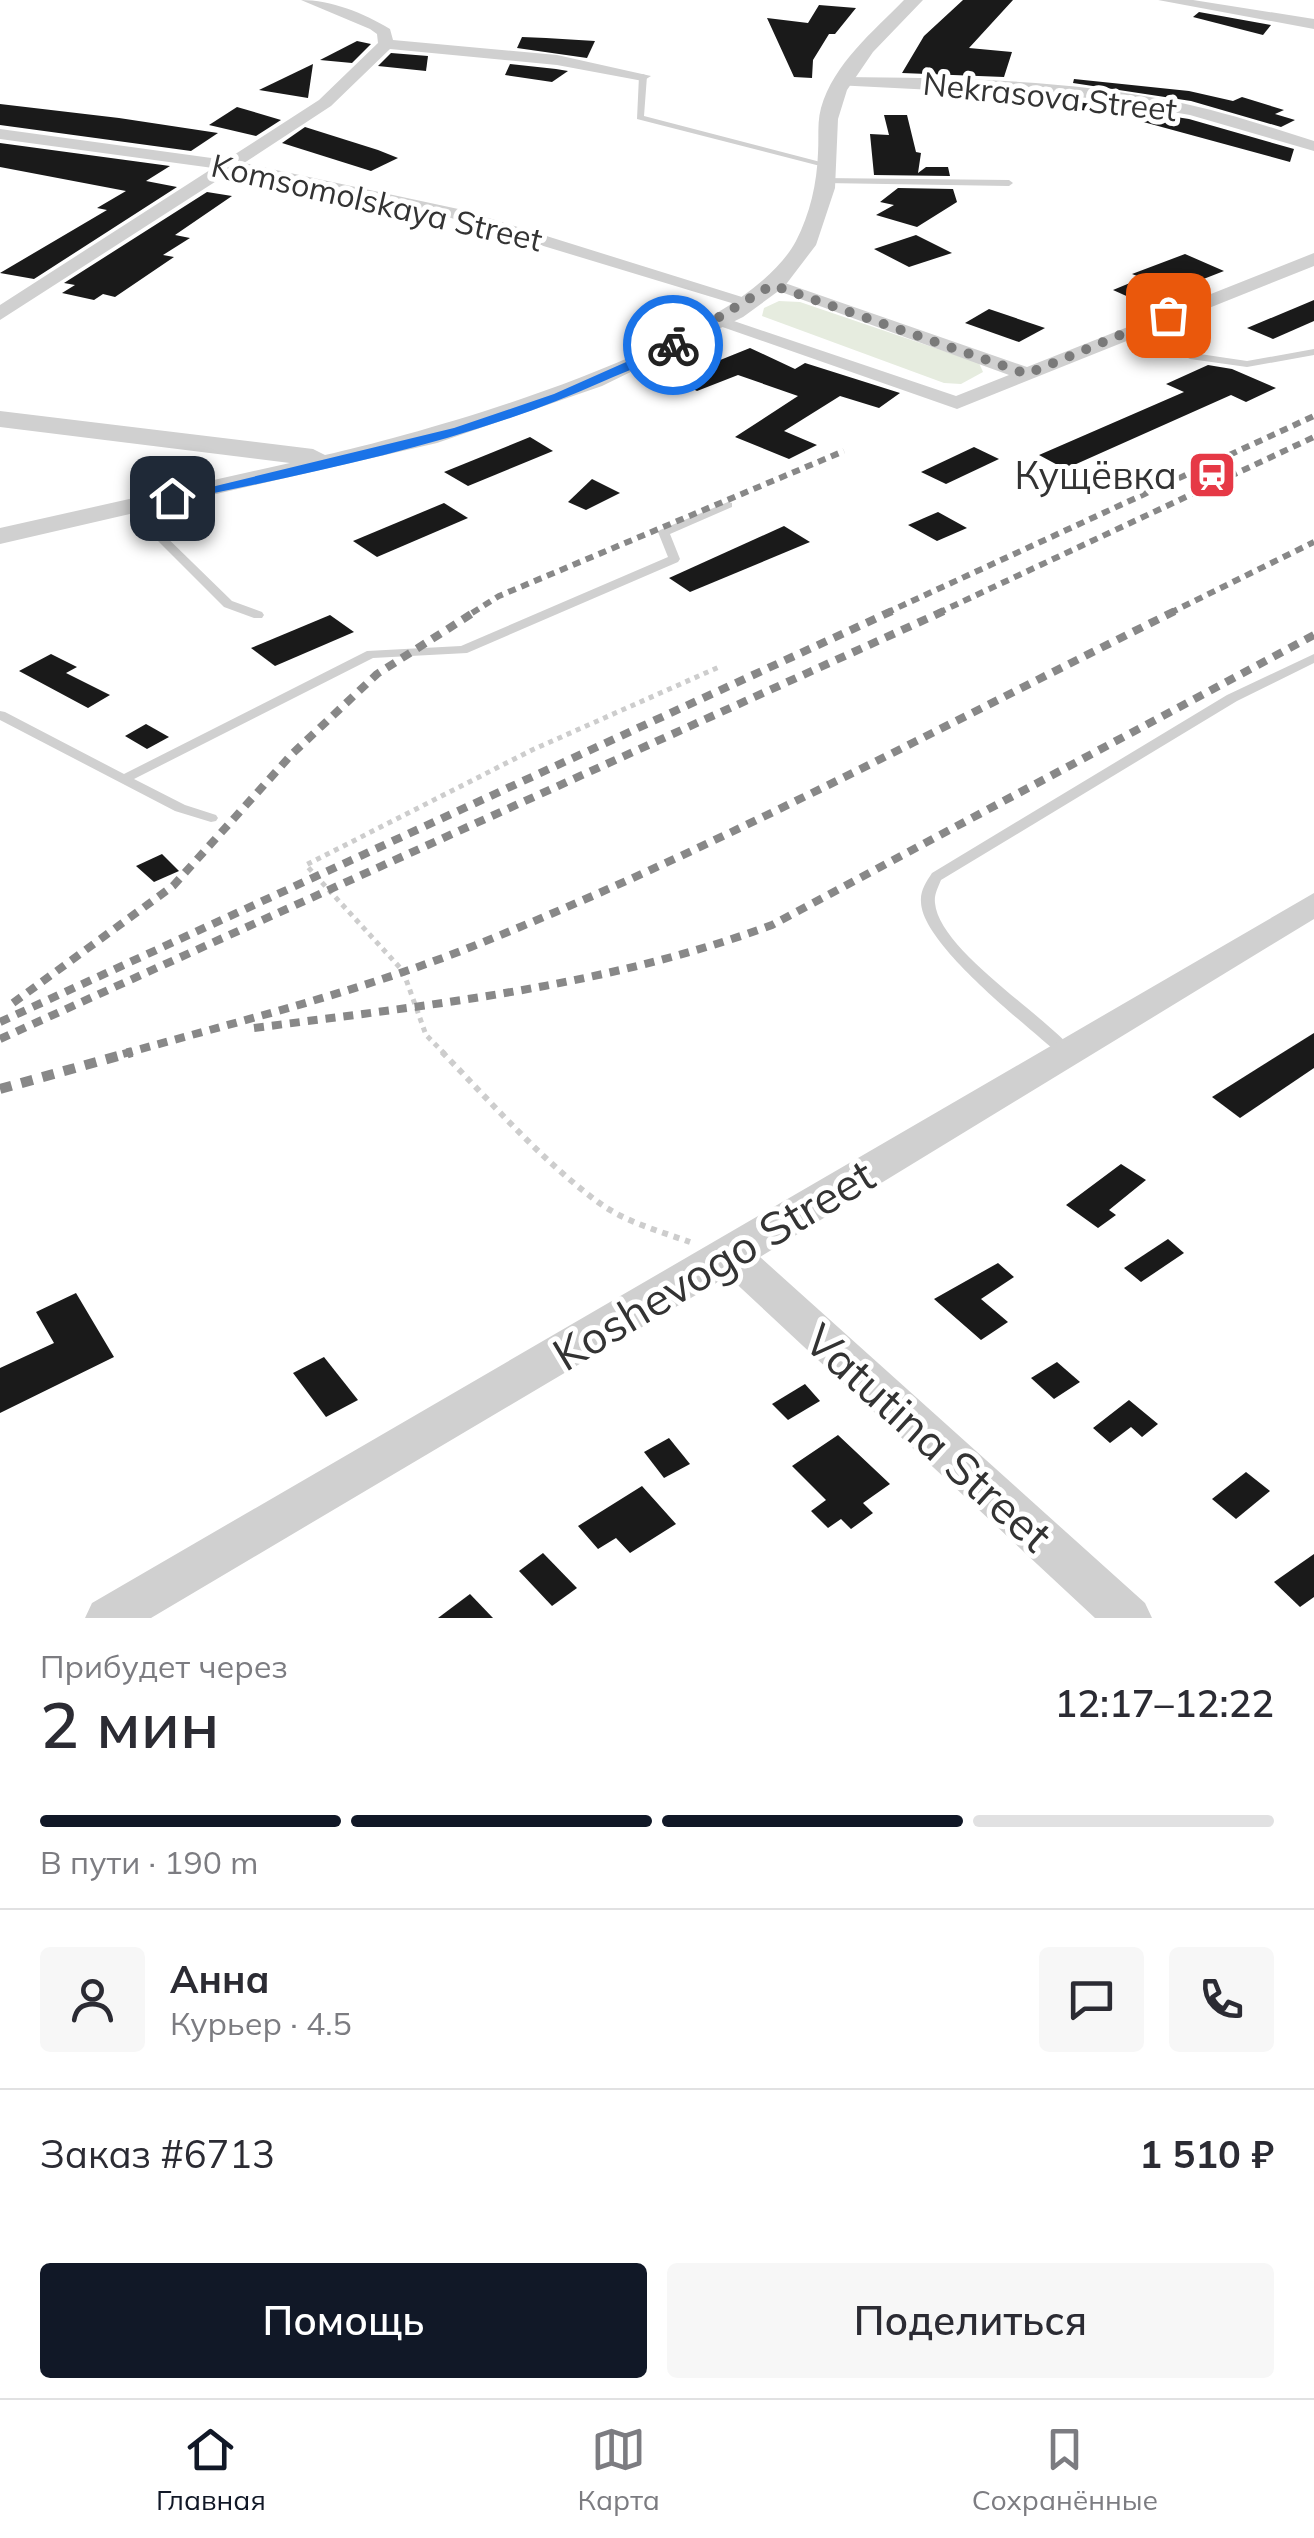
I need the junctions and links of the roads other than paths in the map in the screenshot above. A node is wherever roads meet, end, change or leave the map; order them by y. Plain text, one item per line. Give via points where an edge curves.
1 (308, 0) edge
2 (914, 0) edge
3 (1164, 0) edge
4 (1314, 24) edge
5 (386, 44) junction
6 (643, 76) joint
7 (841, 82) junction
8 (0, 134) edge
9 (1314, 146) edge
10 (230, 164) junction
11 (827, 172) junction
12 (1009, 184) dead end
13 (1314, 259) edge
14 (772, 285) junction
15 (748, 302) junction
16 (0, 314) edge
17 (718, 322) junction
18 (1138, 327) junction
19 (1314, 352) edge
20 (1027, 374) junction
21 (0, 419) edge
22 (354, 459) junction
23 (141, 505) junction
24 (728, 505) dead end
25 (0, 536) edge
26 (258, 615) dead end
27 (1314, 658) edge
28 (0, 715) edge
29 (126, 778) junction
30 (211, 818) dead end
31 (1314, 904) edge
32 (1067, 1052) junction
33 (731, 1255) junction
34 (109, 1618) edge
35 (1128, 1618) edge

1 - 5 street via 375,26 385,32
2 - 7 street
3 - 4 street
5 - 6 street via 557,60
5 - 10 street via 325,103
6 - 11 lane via 640,117
7 - 9 street, Nekrasova Street via 988,85 1124,98 1220,117
7 - 11 street via 830,109
8 - 10 street, Komsomolskaya Street
10 - 15 street, Komsomolskaya Street via 459,215
10 - 16 street
11 - 12 lane
11 - 14 street via 809,241
13 - 18 street
14 - 15 street
14 - 20 street
15 - 17 street
17 - 20 street via 958,403
17 - 22 street via 558,397
18 - 19 lane via 1190,356 1247,364
18 - 20 street
21 - 22 street via 255,454
22 - 23 street
23 - 25 street
23 - 26 lane via 148,524 215,592
24 - 29 lane via 664,532 674,559 463,650 371,654
27 - 32 lane via 1232,698 938,876 928,890 928,909 943,938
28 - 29 lane
29 - 30 lane
31 - 32 street, Koshevogo Street
32 - 33 street, Koshevogo Street
33 - 34 street, Koshevogo Street
33 - 35 street, Vatutina Street

